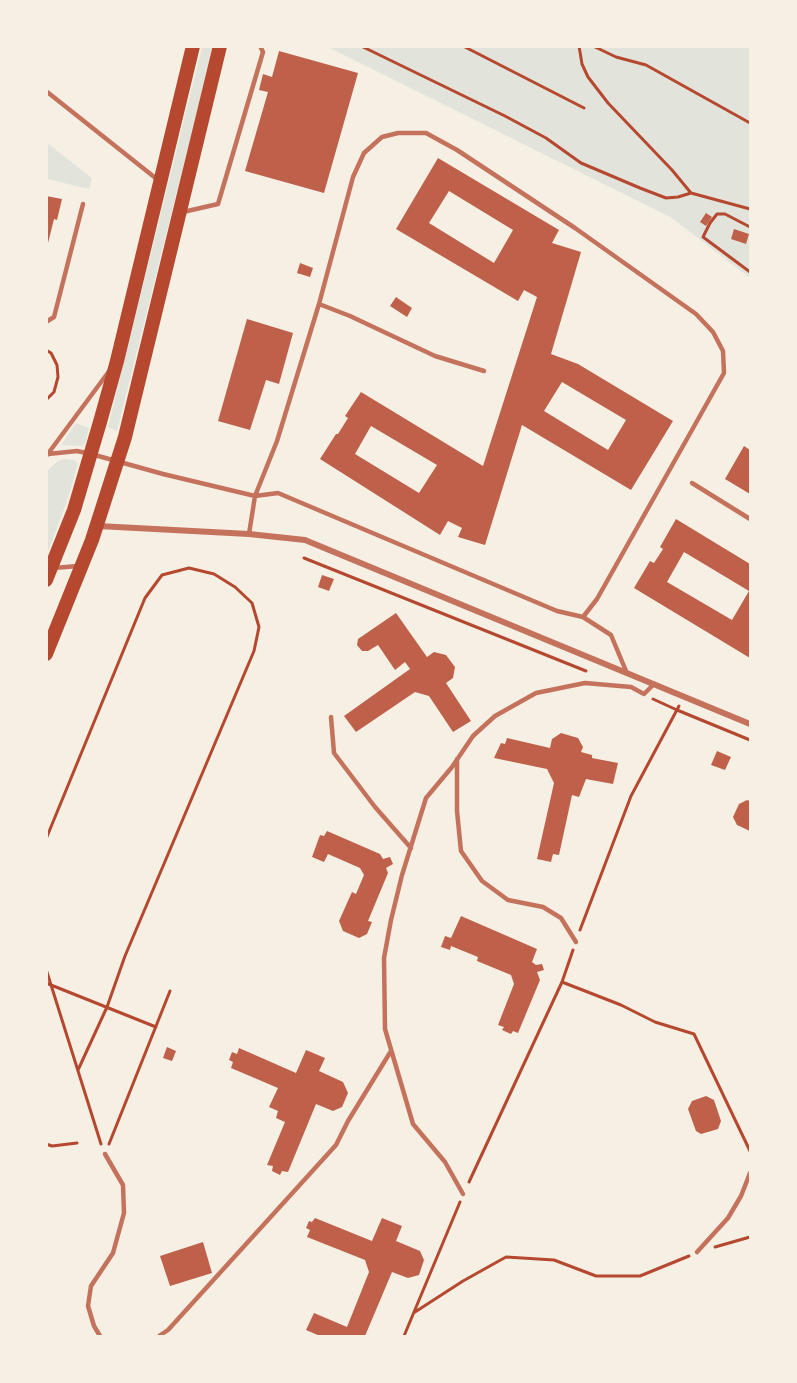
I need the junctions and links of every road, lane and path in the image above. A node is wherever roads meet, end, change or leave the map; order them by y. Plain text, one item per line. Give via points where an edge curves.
1 (193, 46) edge
2 (220, 46) edge
3 (260, 46) edge
4 (361, 46) edge
5 (463, 46) edge
6 (579, 46) edge
7 (593, 46) edge
8 (46, 91) edge
9 (584, 108) dead end
10 (750, 123) edge
11 (160, 182) junction
12 (691, 193) junction
13 (83, 204) dead end
14 (750, 209) edge
15 (179, 213) junction
16 (750, 227) edge
17 (750, 272) edge
18 (319, 304) junction
19 (46, 322) edge
20 (46, 350) edge
21 (117, 361) junction
22 (484, 372) dead end
23 (46, 400) edge
24 (91, 454) junction
25 (47, 455) edge
26 (118, 462) junction
27 (692, 483) dead end
28 (255, 496) junction
29 (750, 519) edge
30 (97, 526) junction
31 (249, 534) junction
32 (304, 558) dead end
33 (83, 565) junction
34 (48, 571) edge
35 (583, 617) junction
36 (46, 654) edge
37 (589, 672) dead end
38 (626, 672) junction
39 (655, 683) junction
40 (644, 694) junction
41 (684, 696) junction
42 (677, 710) junction
43 (331, 717) dead end
44 (750, 724) edge
45 (750, 741) edge
46 (457, 759) junction
47 (46, 839) edge
48 (411, 848) junction
49 (576, 942) junction
50 (46, 969) edge
51 (562, 981) junction
52 (49, 984) edge
53 (170, 991) dead end
54 (106, 1007) junction
55 (156, 1027) junction
56 (391, 1051) junction
57 (78, 1070) junction
58 (77, 1143) dead end
59 (46, 1144) edge
60 (750, 1150) edge
61 (105, 1154) junction
62 (750, 1173) edge
63 (463, 1194) junction
64 (750, 1237) edge
65 (697, 1252) junction
66 (414, 1313) junction
67 (100, 1336) edge
68 (159, 1336) edge
69 (404, 1336) edge

1 - 11 main road
2 - 15 main road
3 - 15 lane via 263,52 218,204
4 - 12 path via 505,116 582,163 666,198
5 - 9 path
6 - 12 path via 588,77 608,104
7 - 10 path via 646,65
8 - 11 lane
11 - 21 main road
12 - 14 path
13 - 19 lane via 54,317
15 - 26 main road
16 - 17 path via 717,214 704,237
18 - 22 lane via 435,356
18 - 28 lane via 278,441
18 - 35 lane via 353,177 364,153 382,137 426,133 575,228 696,314 713,332 723,351 724,373 597,599
20 - 23 path via 57,365 57,377 54,392
21 - 24 main road
21 - 25 lane
24 - 25 lane
24 - 26 lane
24 - 34 main road via 74,510
26 - 28 lane
26 - 30 main road
27 - 29 lane
28 - 31 lane
28 - 35 lane via 278,493 557,611
30 - 31 street
30 - 33 main road
31 - 38 street via 305,540
32 - 37 path
33 - 34 lane
33 - 36 main road
35 - 38 lane via 611,635
38 - 39 street
39 - 40 lane
39 - 41 street
40 - 42 path
40 - 46 lane via 631,687 585,683 536,693 495,716 473,736
41 - 42 path
41 - 44 street
42 - 45 path
42 - 49 path via 631,796
43 - 48 lane via 334,753
46 - 48 lane via 426,798
46 - 49 lane via 461,851 482,881 508,900 543,907 561,918
47 - 54 path via 146,598 162,575 189,568 214,574 235,586 252,603 259,627 254,651
48 - 56 lane via 384,958 385,1029
49 - 51 path
50 - 52 path
51 - 60 path via 655,1022 694,1034
51 - 63 path
52 - 54 path
52 - 57 path
53 - 55 path
54 - 55 path
54 - 57 path
55 - 61 path
56 - 63 lane via 413,1124 445,1162
56 - 68 lane via 336,1145
57 - 61 path
58 - 59 path
61 - 67 lane via 123,1185 124,1213 113,1254 91,1286 88,1306
62 - 65 lane via 728,1218
63 - 66 path
64 - 65 path
65 - 66 path via 640,1276 596,1276 554,1260 506,1257
66 - 69 path

